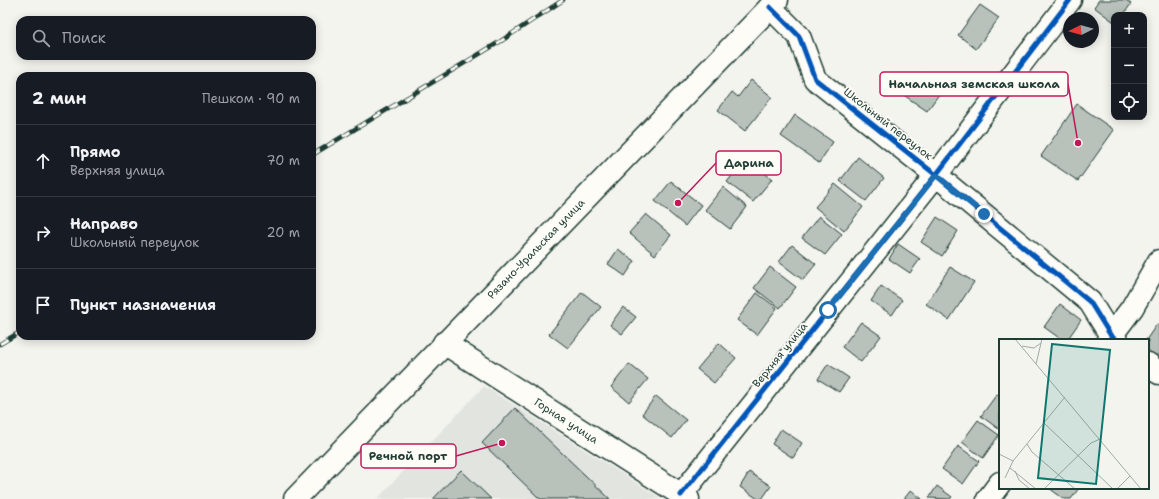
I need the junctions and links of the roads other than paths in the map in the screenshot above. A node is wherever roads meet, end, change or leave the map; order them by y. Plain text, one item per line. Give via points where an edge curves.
1 (1070, 0) edge
2 (773, 3) edge
3 (936, 175) junction
4 (1159, 261) edge
5 (1112, 339) edge
6 (444, 343) junction
7 (1149, 365) edge
8 (1159, 373) edge
9 (999, 484) edge
10 (685, 497) edge
11 (295, 499) edge
12 (988, 499) edge

1 - 3 street, Верхняя улица
2 - 3 street, Школьный переулок via 799,36 815,79
2 - 6 street, Рязано-Уральская улица
3 - 5 street, Школьный переулок via 1090,302
3 - 10 street, Верхняя улица
4 - 5 street
6 - 10 street, Горная улица
6 - 11 street, Рязано-Уральская улица
7 - 8 street
9 - 12 street

